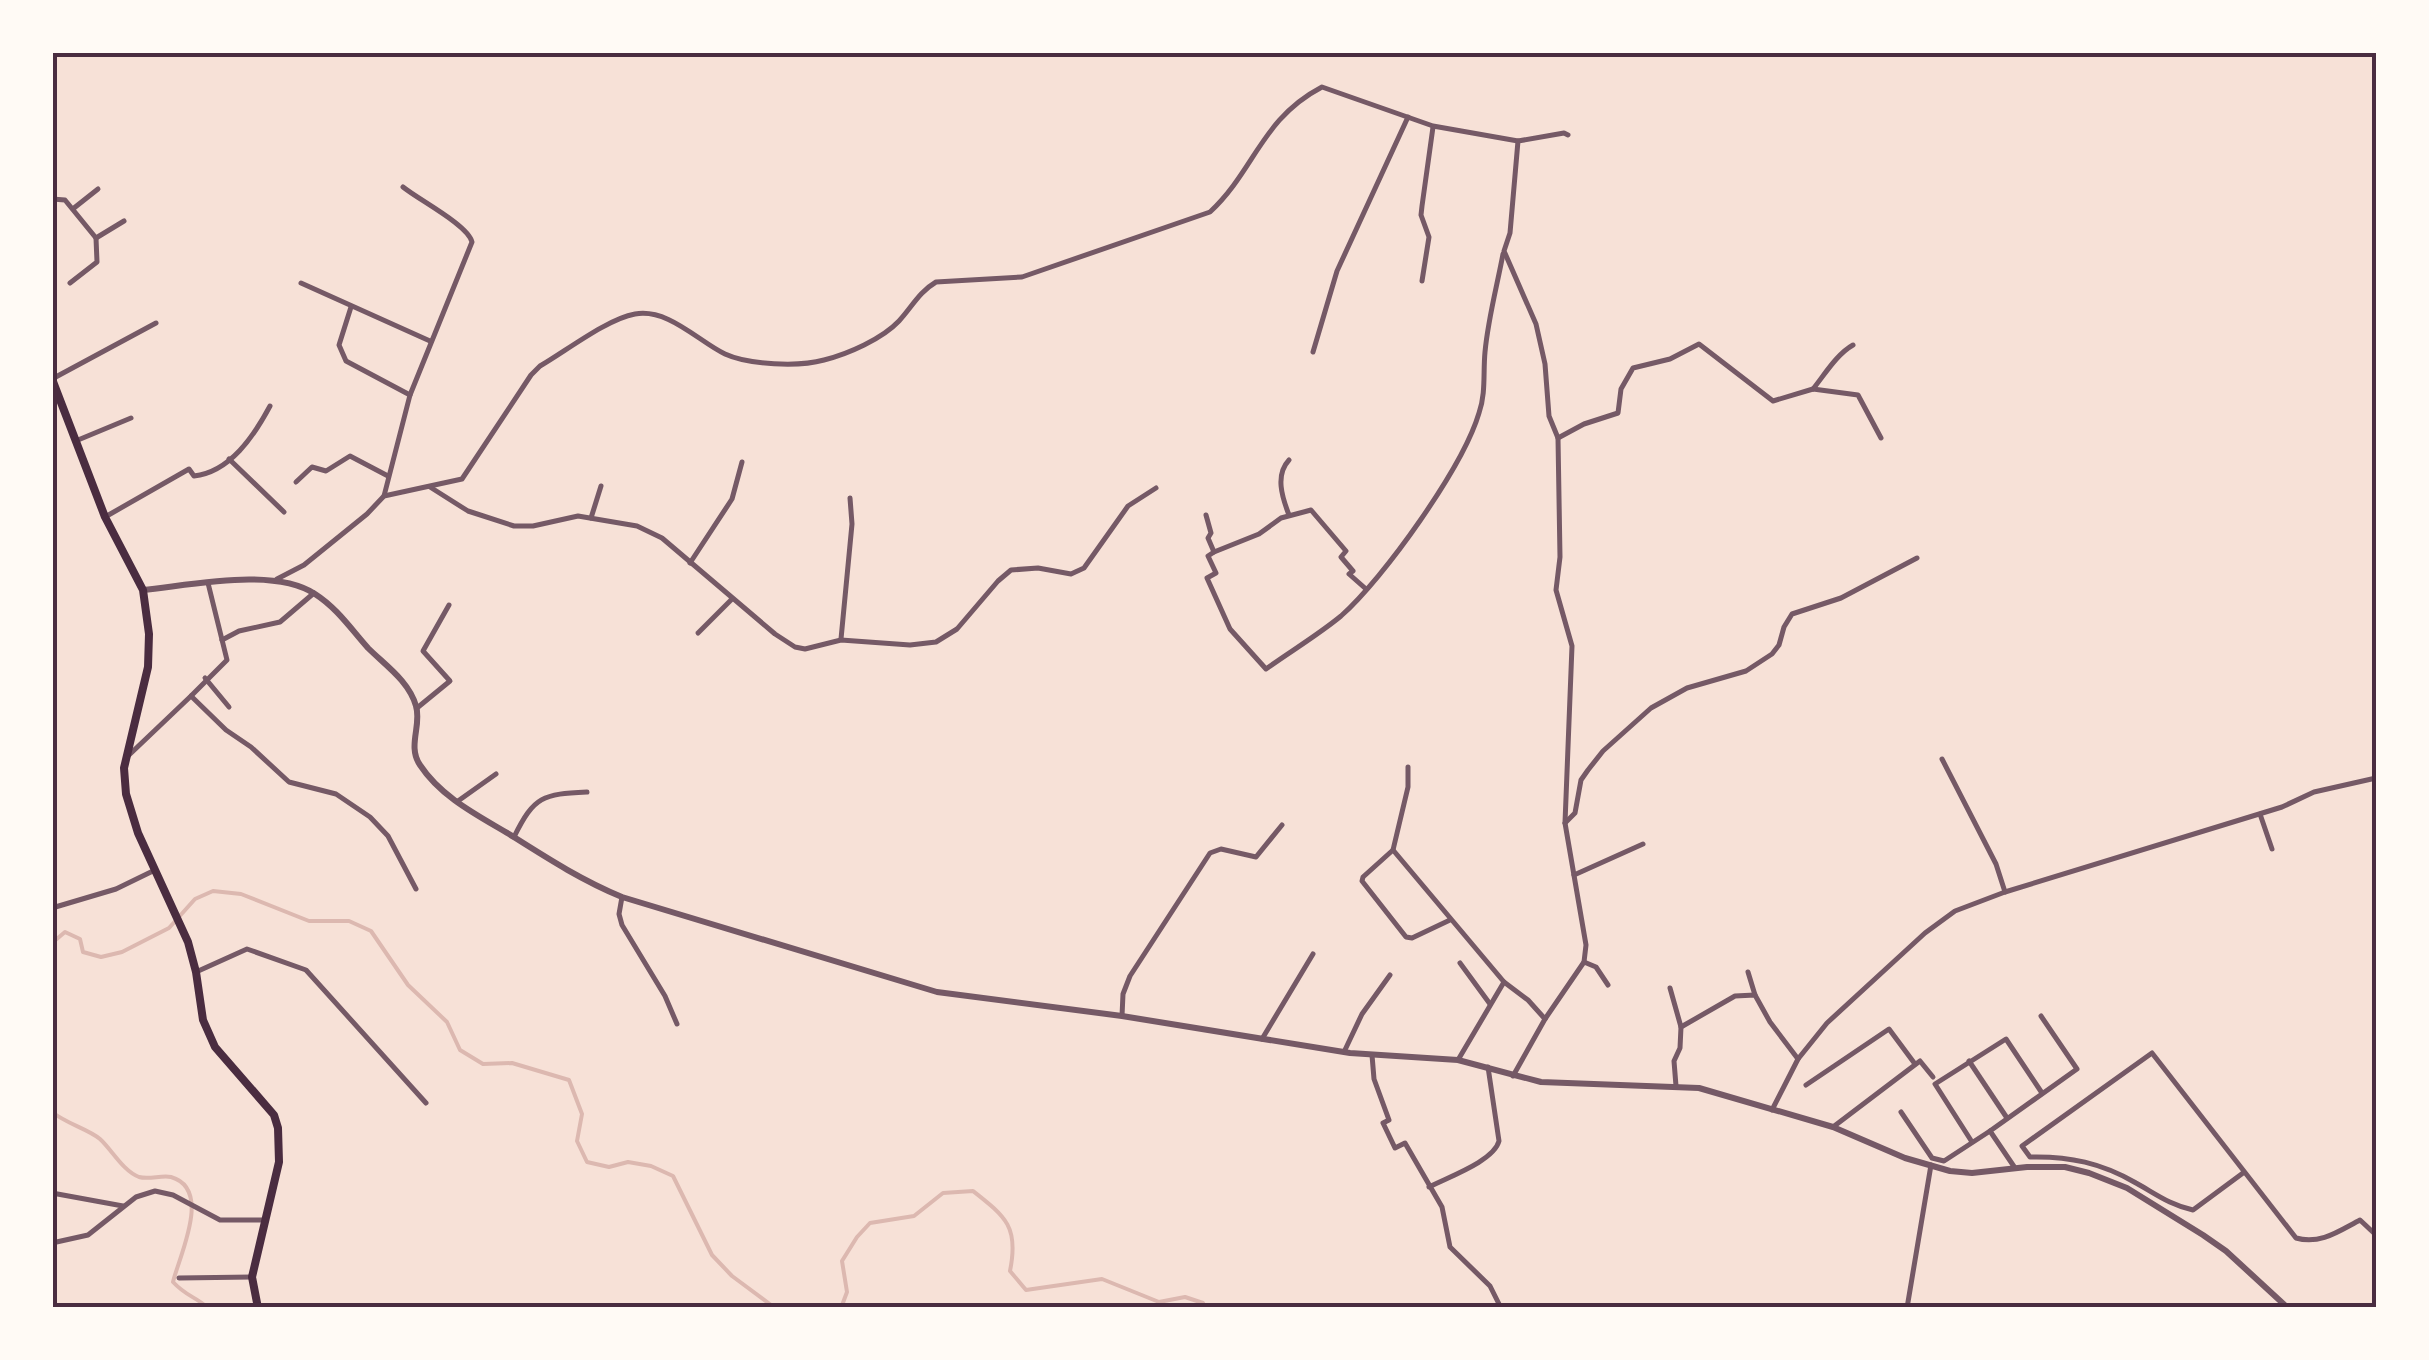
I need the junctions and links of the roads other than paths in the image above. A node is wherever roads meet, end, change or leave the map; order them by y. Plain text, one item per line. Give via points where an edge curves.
1 (1408, 118) junction
2 (1434, 126) junction
3 (1568, 135) dead end
4 (1518, 141) junction
5 (403, 187) dead end
6 (98, 189) dead end
7 (52, 199) edge
8 (74, 208) junction
9 (124, 221) dead end
10 (96, 238) junction
11 (1504, 251) junction
12 (1422, 281) dead end
13 (70, 283) dead end
14 (301, 283) dead end
15 (351, 307) junction
16 (156, 323) dead end
17 (430, 341) junction
18 (1854, 346) dead end
19 (1313, 352) dead end
20 (52, 379) edge
21 (1813, 389) junction
22 (410, 395) junction
23 (270, 406) dead end
24 (130, 418) dead end
25 (1558, 438) junction
26 (1881, 438) dead end
27 (78, 440) junction
28 (229, 458) junction
29 (1290, 460) dead end
30 (742, 462) dead end
31 (388, 476) junction
32 (296, 482) dead end
33 (427, 486) junction
34 (600, 486) dead end
35 (1156, 488) dead end
36 (384, 496) junction
37 (850, 498) dead end
38 (284, 512) dead end
39 (1206, 515) dead end
40 (1289, 515) junction
41 (105, 517) junction
42 (591, 518) junction
43 (1214, 552) junction
44 (1917, 558) dead end
45 (690, 563) junction
46 (277, 579) junction
47 (208, 583) junction
48 (1366, 589) junction
49 (144, 590) junction
50 (314, 593) junction
51 (731, 600) junction
52 (450, 604) dead end
53 (698, 633) dead end
54 (222, 640) junction
55 (841, 640) junction
56 (205, 678) junction
57 (191, 696) junction
58 (229, 707) dead end
59 (417, 708) junction
60 (126, 757) junction
61 (1942, 759) dead end
62 (1408, 767) dead end
63 (496, 774) dead end
64 (2376, 778) edge
65 (587, 792) dead end
66 (456, 802) junction
67 (2259, 813) junction
68 (1565, 823) junction
69 (1282, 826) dead end
70 (514, 837) junction
71 (1644, 844) dead end
72 (2272, 848) dead end
73 (1393, 850) junction
74 (155, 870) junction
75 (1574, 875) junction
76 (416, 888) dead end
77 (2005, 892) junction
78 (622, 897) junction
79 (52, 908) edge
80 (1450, 920) junction
81 (1313, 954) dead end
82 (1584, 962) junction
83 (1460, 963) dead end
84 (196, 972) junction
85 (1748, 972) dead end
86 (1390, 975) dead end
87 (1504, 982) junction
88 (1608, 985) dead end
89 (1670, 988) dead end
90 (1755, 995) junction
91 (1490, 1004) junction
92 (1122, 1016) junction
93 (2040, 1016) dead end
94 (1546, 1019) junction
95 (677, 1024) dead end
96 (1681, 1027) junction
97 (1262, 1039) junction
98 (1344, 1052) junction
99 (1372, 1055) junction
100 (1798, 1059) junction
101 (1458, 1060) junction
102 (1970, 1061) junction
103 (1915, 1064) junction
104 (1488, 1067) junction
105 (1512, 1076) junction
106 (1932, 1077) dead end
107 (1806, 1085) dead end
108 (1676, 1086) junction
109 (2042, 1094) junction
110 (426, 1103) dead end
111 (1772, 1110) junction
112 (1901, 1112) dead end
113 (2008, 1118) junction
114 (1833, 1126) junction
115 (1990, 1131) junction
116 (1972, 1142) junction
117 (2030, 1157) junction
118 (1931, 1165) junction
119 (2033, 1167) junction
120 (2015, 1168) junction
121 (2243, 1174) junction
122 (1429, 1187) junction
123 (52, 1193) edge
124 (125, 1207) junction
125 (266, 1220) junction
126 (2376, 1235) edge
127 (52, 1243) edge
128 (252, 1277) junction
129 (179, 1278) dead end
130 (1908, 1307) edge
131 (258, 1308) edge
132 (1501, 1308) edge
133 (2288, 1308) edge

1 - 2 street
1 - 19 street via 1337,272
1 - 33 street via 1322,88 1278,118 1210,212 1022,277 936,282 882,334 822,361 743,360 658,316 633,314 540,366 464,478
2 - 4 street
2 - 12 street via 1422,206 1429,237
3 - 4 street
4 - 11 street
5 - 17 street via 457,223 472,242
6 - 8 street
7 - 8 street
8 - 10 street
9 - 10 street
10 - 13 street via 97,262
11 - 25 street via 1536,324
11 - 48 street via 1474,428 1438,494
14 - 15 street
15 - 17 street
15 - 22 street via 339,344 346,361
16 - 20 street
17 - 22 street
18 - 21 street
20 - 27 main road
21 - 25 street via 1773,401 1698,344 1633,368 1618,413
21 - 26 street via 1858,395
22 - 31 street
23 - 28 street via 258,430
24 - 27 street
25 - 68 street via 1556,590 1572,646
27 - 41 main road
28 - 38 street
28 - 41 street via 208,474 194,476 189,469
29 - 40 street via 1280,479
30 - 45 street via 732,499
31 - 32 street via 350,456 326,471 312,467
31 - 36 street
33 - 36 street
33 - 42 street via 468,511 514,526
34 - 42 street
35 - 55 street via 1128,506 1084,568 1071,574 1011,570 946,638 910,645
36 - 46 street via 304,565
37 - 55 street
39 - 43 street
40 - 43 street
40 - 48 street via 1311,510 1346,551 1341,556 1349,574
41 - 49 main road
42 - 45 street via 649,532
43 - 48 street via 1208,556 1216,572 1208,578 1222,612 1266,669 1342,615
44 - 68 street via 1841,598 1792,614 1779,646 1746,671 1687,688 1651,708 1588,770 1575,813
45 - 51 street
46 - 47 street
46 - 50 street
47 - 49 street
47 - 54 street
49 - 60 main road via 148,667
50 - 54 street via 280,622
50 - 59 street via 404,684
51 - 53 street
51 - 55 street via 795,647
52 - 59 street via 423,651 450,681
54 - 56 street via 227,660
56 - 57 street
56 - 58 street
57 - 60 street
57 - 76 street via 289,782 336,794 370,818 388,836
59 - 66 street via 417,762
60 - 74 main road via 126,794
61 - 77 street
62 - 73 street
63 - 66 street
64 - 67 street
65 - 70 street via 554,794 532,804
66 - 70 street
67 - 72 street
67 - 77 street
68 - 75 street
69 - 92 street via 1256,857 1210,853 1130,976
70 - 78 street
71 - 75 street
73 - 80 street
73 - 80 street via 1362,881 1402,932 1412,938
74 - 79 street
74 - 84 main road
75 - 82 street
77 - 100 street via 1955,911 1925,933
78 - 92 street via 911,986
78 - 95 street via 622,925
80 - 87 street
81 - 97 street
82 - 88 street
82 - 94 street
83 - 91 street
84 - 110 street via 247,949 306,970
84 - 125 main road via 203,1020 216,1047 278,1128 277,1179
85 - 90 street
86 - 98 street
87 - 91 street
87 - 94 street
89 - 96 street
90 - 96 street via 1735,996
90 - 100 street
91 - 101 street
92 - 97 street
93 - 109 street via 2077,1068
94 - 105 street
96 - 108 street
97 - 98 street
98 - 99 street
99 - 101 street
99 - 122 street via 1389,1120 1384,1123 1396,1148 1405,1143
100 - 111 street
101 - 104 street
102 - 109 street via 2006,1040
102 - 113 street
102 - 116 street via 1935,1084
103 - 106 street via 1920,1061
103 - 107 street via 1889,1029
103 - 114 street
104 - 105 street
104 - 122 street via 1498,1149
105 - 108 street via 1563,1085
108 - 111 street
109 - 113 street
111 - 114 street
112 - 116 street via 1932,1158 1944,1161
113 - 115 street
114 - 118 street
115 - 116 street
115 - 120 street
117 - 119 street
117 - 121 street via 2090,1161 2192,1210
117 - 121 street via 2022,1146 2152,1053
118 - 120 street via 1972,1174
118 - 130 street
119 - 120 street
119 - 133 street via 2065,1167 2127,1188 2226,1251
121 - 126 street via 2296,1238 2324,1239 2360,1220
122 - 132 street via 1442,1206 1450,1247 1490,1286
123 - 124 street
124 - 125 street via 155,1191 220,1220
124 - 127 street via 88,1235
125 - 128 main road
128 - 129 street
128 - 131 main road

